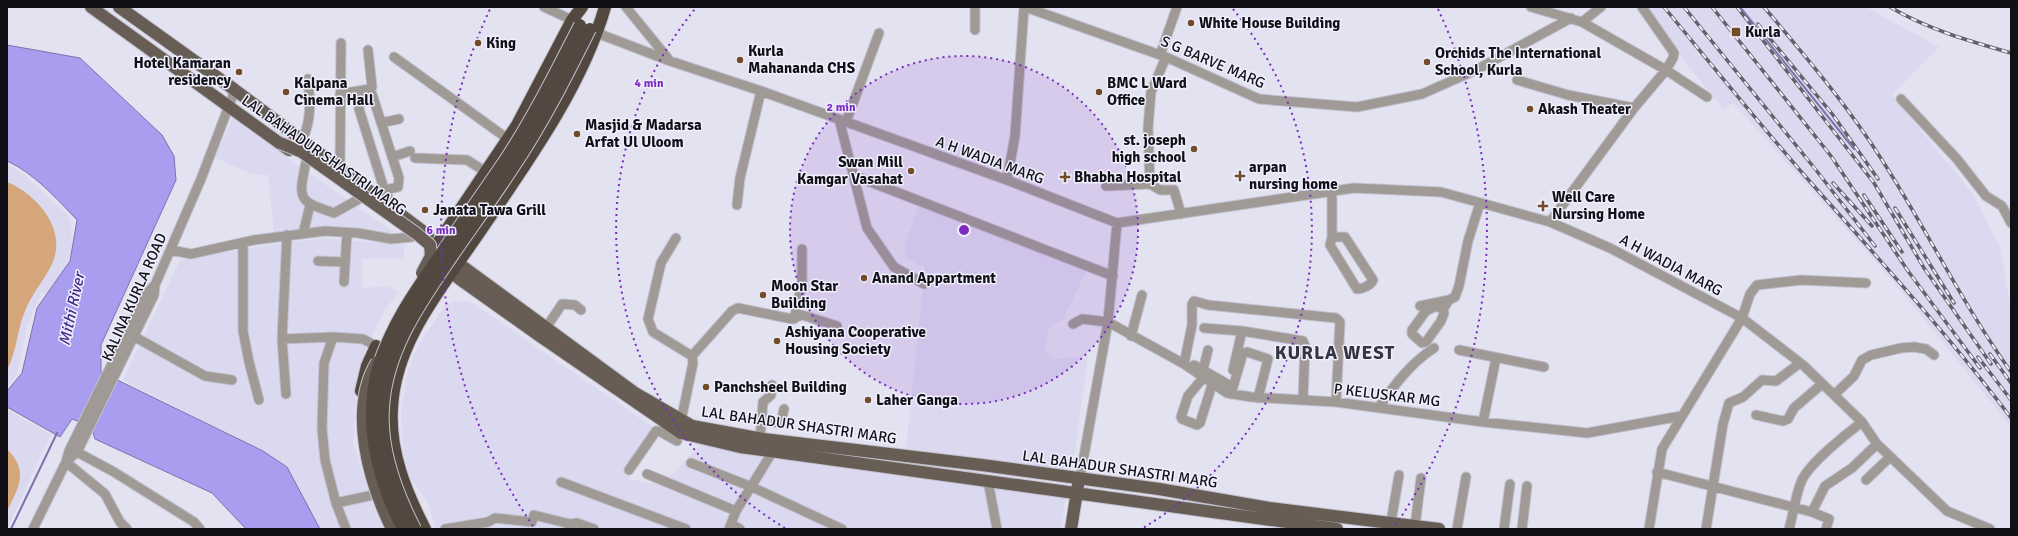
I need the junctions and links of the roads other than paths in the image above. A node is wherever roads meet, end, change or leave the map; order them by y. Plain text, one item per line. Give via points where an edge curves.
1 (91, 7) edge
2 (119, 7) edge
3 (544, 7) edge
4 (582, 7) edge
5 (587, 7) edge
6 (605, 7) edge
7 (626, 7) edge
8 (975, 7) edge
9 (1024, 7) edge
10 (1177, 7) edge
11 (1531, 7) edge
12 (1601, 7) edge
13 (1642, 7) edge
14 (1554, 10) edge
15 (1570, 18) junction
16 (1582, 22) junction
17 (585, 27) junction
18 (975, 30) dead end
19 (879, 33) dead end
20 (341, 42) dead end
21 (368, 50) dead end
22 (1163, 56) junction
23 (394, 57) dead end
24 (670, 61) junction
25 (1666, 70) junction
26 (308, 79) dead end
27 (1517, 80) dead end
28 (235, 90) junction
29 (761, 91) junction
30 (340, 94) junction
31 (1707, 97) dead end
32 (1900, 99) dead end
33 (228, 107) junction
34 (1634, 108) junction
35 (399, 119) dead end
36 (843, 121) junction
37 (381, 123) junction
38 (508, 139) junction
39 (302, 140) junction
40 (280, 144) junction
41 (392, 157) junction
42 (306, 162) junction
43 (340, 169) junction
44 (488, 169) junction
45 (855, 176) junction
46 (1007, 180) junction
47 (513, 183) junction
48 (1150, 184) junction
49 (1106, 186) dead end
50 (385, 190) junction
51 (1332, 191) junction
52 (359, 199) junction
53 (1480, 203) junction
54 (736, 204) dead end
55 (310, 205) junction
56 (396, 210) junction
57 (1181, 214) junction
58 (1550, 222) junction
59 (1117, 223) junction
60 (2011, 223) edge
61 (347, 233) junction
62 (303, 234) junction
63 (287, 235) junction
64 (412, 237) junction
65 (1332, 237) junction
66 (676, 238) dead end
67 (243, 243) junction
68 (435, 248) junction
69 (802, 249) dead end
70 (171, 250) junction
71 (318, 261) dead end
72 (345, 262) junction
73 (455, 268) junction
74 (1113, 276) junction
75 (468, 277) junction
76 (344, 282) dead end
77 (1866, 283) dead end
78 (924, 284) dead end
79 (155, 285) junction
80 (1142, 295) dead end
81 (1449, 300) junction
82 (1420, 306) dead end
83 (581, 310) dead end
84 (1443, 310) dead end
85 (794, 318) junction
86 (1742, 318) junction
87 (1108, 322) junction
88 (1073, 324) dead end
89 (837, 326) dead end
90 (546, 328) junction
91 (1204, 328) dead end
92 (1242, 332) junction
93 (1131, 336) junction
94 (135, 337) junction
95 (332, 337) junction
96 (282, 339) junction
97 (554, 340) junction
98 (125, 347) junction
99 (380, 348) junction
100 (1434, 348) dead end
101 (1208, 350) dead end
102 (1459, 350) dead end
103 (1934, 355) dead end
104 (692, 356) junction
105 (1496, 358) junction
106 (1271, 361) dead end
107 (1800, 363) junction
108 (1184, 364) junction
109 (1194, 365) dead end
110 (1544, 367) dead end
111 (1202, 375) junction
112 (232, 380) dead end
113 (362, 382) junction
114 (1212, 384) junction
115 (1822, 384) junction
116 (772, 385) dead end
117 (394, 389) junction
118 (1229, 390) junction
119 (286, 394) dead end
120 (1834, 395) junction
121 (1260, 398) junction
122 (259, 400) dead end
123 (1303, 400) junction
124 (1336, 402) junction
125 (1379, 407) junction
126 (784, 409) dead end
127 (1756, 415) dead end
128 (1681, 416) junction
129 (761, 420) junction
130 (1482, 422) junction
131 (1862, 422) junction
132 (673, 428) junction
133 (760, 439) junction
134 (78, 440) junction
135 (677, 441) dead end
136 (1877, 444) junction
137 (773, 451) junction
138 (77, 452) junction
139 (1890, 457) junction
140 (66, 462) junction
141 (691, 463) dead end
142 (629, 470) dead end
143 (1657, 472) junction
144 (647, 474) dead end
145 (1399, 475) dead end
146 (1466, 477) dead end
147 (1080, 478) junction
148 (1421, 478) dead end
149 (1866, 480) dead end
150 (988, 481) junction
151 (561, 482) dead end
152 (1510, 484) dead end
153 (1527, 486) dead end
154 (1712, 486) junction
155 (752, 487) junction
156 (1159, 489) junction
157 (1076, 493) junction
158 (373, 495) junction
159 (336, 502) junction
160 (1157, 504) junction
161 (1795, 506) junction
162 (736, 511) junction
163 (1812, 512) junction
164 (1269, 514) junction
165 (119, 525) edge
166 (1398, 525) edge
167 (569, 526) edge
168 (1415, 526) junction
169 (730, 527) edge
170 (33, 529) edge
171 (127, 529) edge
172 (200, 529) edge
173 (346, 529) edge
174 (388, 529) edge
175 (392, 529) edge
176 (403, 529) edge
177 (415, 529) edge
178 (425, 529) edge
179 (445, 529) edge
180 (594, 529) edge
181 (686, 529) edge
182 (740, 529) edge
183 (842, 529) edge
184 (997, 529) edge
185 (1071, 529) edge
186 (1336, 529) edge
187 (1439, 529) edge
188 (1457, 529) edge
189 (1504, 529) edge
190 (1522, 529) edge
191 (1649, 529) edge
192 (1706, 529) edge
193 (1789, 529) edge
194 (1826, 529) edge
195 (1990, 529) edge

1 - 33 main road, LAL BAHADUR SHASTRI MARG
2 - 28 main road, LAL BAHADUR SHASTRI MARG
3 - 17 street, A H WADIA MARG
4 - 17 highway
5 - 17 highway
6 - 17 highway
7 - 24 street
8 - 18 street
9 - 22 street, S G BARVE MARG
9 - 46 street via 1015,136
10 - 22 street
11 - 14 street
12 - 16 street
13 - 25 street via 1674,52
14 - 15 street
15 - 16 street
15 - 22 street, S G BARVE MARG via 1476,70 1422,94 1357,107 1259,99
16 - 25 street
17 - 24 street, A H WADIA MARG
17 - 38 highway via 536,91
17 - 47 highway via 562,105
17 - 99 highway, bridge via 525,130 417,288
17 - 177 highway, bridge via 534,135 420,304 393,359 383,408 385,444 392,476
19 - 36 street
20 - 30 street
21 - 30 street via 372,87
22 - 48 street via 1151,92 1148,128
23 - 38 street
24 - 29 street, A H WADIA MARG
25 - 31 street
25 - 34 street
26 - 39 street via 311,107
27 - 34 street via 1568,95
28 - 33 street, KALINA KURLA ROAD
28 - 39 main road, LAL BAHADUR SHASTRI MARG
29 - 36 street, A H WADIA MARG
29 - 54 street
30 - 43 street
32 - 60 street via 1957,159 1986,196 2002,206
33 - 40 main road, LAL BAHADUR SHASTRI MARG
33 - 70 street, KALINA KURLA ROAD
34 - 58 street
35 - 37 street
36 - 45 street
36 - 46 street, A H WADIA MARG
37 - 41 street
37 - 50 street via 372,94 360,96 359,109
38 - 44 highway
39 - 43 main road, LAL BAHADUR SHASTRI MARG
40 - 42 main road, LAL BAHADUR SHASTRI MARG
40 - 99 main road, bridge via 302,152 430,245 429,263 392,320
41 - 44 street via 413,154 466,160
41 - 50 street via 399,184 398,187
42 - 52 main road, LAL BAHADUR SHASTRI MARG
42 - 55 street via 302,197
43 - 56 main road, LAL BAHADUR SHASTRI MARG
44 - 47 highway
44 - 68 highway
45 - 74 street
45 - 78 street via 867,228 894,267
46 - 59 street, A H WADIA MARG
47 - 73 highway
48 - 49 street
48 - 57 street via 1160,190 1174,190
50 - 56 street
51 - 53 street, A H WADIA MARG via 1354,188 1441,192
51 - 57 street, A H WADIA MARG
51 - 65 street
52 - 55 street via 334,213
52 - 64 main road, LAL BAHADUR SHASTRI MARG
53 - 58 street, A H WADIA MARG
53 - 81 street via 1462,263 1459,286 1455,297
55 - 62 street
56 - 68 main road, LAL BAHADUR SHASTRI MARG
57 - 59 street, A H WADIA MARG
58 - 86 street, A H WADIA MARG via 1610,248
59 - 74 street
61 - 62 street
61 - 64 street via 391,239
61 - 72 street
62 - 63 street
63 - 67 street
63 - 96 street
64 - 68 main road, LAL BAHADUR SHASTRI MARG
65 - 65 street via 1345,236 1372,282 1361,289 1357,288 1330,245
66 - 104 street via 661,263 648,319 653,332
67 - 70 street via 191,254
67 - 122 street via 243,331 248,362
68 - 73 main road, LAL BAHADUR SHASTRI MARG
69 - 85 street via 802,282
70 - 79 street, KALINA KURLA ROAD
71 - 72 street
72 - 76 street
73 - 75 main road, LAL BAHADUR SHASTRI MARG
73 - 117 highway via 410,341 397,373
74 - 87 street
75 - 90 main road, LAL BAHADUR SHASTRI MARG
75 - 97 main road, LAL BAHADUR SHASTRI MARG
77 - 86 street via 1801,280 1757,285 1750,294
79 - 94 street, KALINA KURLA ROAD via 154,295
79 - 98 street via 147,293
80 - 93 street
81 - 82 street
81 - 84 street
83 - 90 street via 575,306 562,304
85 - 89 street via 802,315
85 - 104 street via 738,308 732,311
86 - 107 street, A H WADIA MARG
86 - 128 street
87 - 88 street via 1082,319
87 - 93 street, P KELUSKAR MG
87 - 147 street
90 - 97 main road, LAL BAHADUR SHASTRI MARG
91 - 92 street
92 - 118 street
92 - 123 street via 1300,340 1305,344
93 - 108 street, P KELUSKAR MG
94 - 98 street, KALINA KURLA ROAD
94 - 112 street via 205,376
95 - 96 street
95 - 99 street via 364,339
95 - 159 street via 324,362 322,428 325,460
96 - 119 street
97 - 132 main road, LAL BAHADUR SHASTRI MARG via 635,393
98 - 134 street, KALINA KURLA ROAD
99 - 113 highway via 367,366
99 - 175 main road, bridge via 365,387 363,426 373,482
99 - 176 highway, bridge via 372,426 381,479
100 - 125 street via 1420,357
101 - 111 street
102 - 105 street
103 - 120 street via 1926,349 1914,347 1871,355 1862,360 1854,376
104 - 132 street via 693,362
105 - 110 street
105 - 130 street
106 - 121 street
107 - 115 street, A H WADIA MARG
107 - 154 street via 1776,381 1762,380 1743,398 1729,403
108 - 111 street, P KELUSKAR MG
108 - 124 street via 1194,301 1208,305 1336,318 1340,322
109 - 111 street
111 - 114 street, P KELUSKAR MG
111 - 114 street via 1188,396 1182,419 1200,424
111 - 118 street via 1205,373
113 - 117 highway
113 - 158 highway via 358,407 359,427
114 - 118 street, P KELUSKAR MG
115 - 120 street, A H WADIA MARG
115 - 127 street via 1794,408 1788,419 1783,421
116 - 129 street via 771,395 763,402
117 - 178 highway via 392,425 397,458 406,490
118 - 121 street, P KELUSKAR MG
118 - 121 street via 1244,353 1247,352 1268,359
120 - 131 street, A H WADIA MARG
121 - 123 street, P KELUSKAR MG
123 - 124 street, P KELUSKAR MG
124 - 125 street, P KELUSKAR MG
125 - 130 street, P KELUSKAR MG
126 - 129 street via 781,423
128 - 130 street, P KELUSKAR MG via 1586,433
128 - 143 street via 1662,449
129 - 133 street
131 - 136 street, A H WADIA MARG
131 - 161 street via 1839,441 1801,481
132 - 133 main road, LAL BAHADUR SHASTRI MARG via 692,426
132 - 135 street
132 - 137 main road, LAL BAHADUR SHASTRI MARG via 681,433 740,447
132 - 142 street via 654,432
133 - 147 main road, LAL BAHADUR SHASTRI MARG
134 - 138 street, KALINA KURLA ROAD
134 - 140 street via 69,451
136 - 139 street, A H WADIA MARG
136 - 163 street via 1852,468 1825,486
137 - 150 main road, LAL BAHADUR SHASTRI MARG
137 - 155 street
138 - 140 street, KALINA KURLA ROAD
138 - 172 street via 194,522
139 - 149 street
139 - 195 street, A H WADIA MARG via 1947,511
140 - 165 street via 105,494
140 - 170 street, KALINA KURLA ROAD
141 - 155 street
143 - 154 street
143 - 191 street
144 - 162 street
145 - 166 street
146 - 188 street
147 - 156 main road, LAL BAHADUR SHASTRI MARG
147 - 157 main road
148 - 168 street
150 - 157 main road, LAL BAHADUR SHASTRI MARG
150 - 184 street
151 - 181 street
152 - 189 street
153 - 190 street
154 - 161 street
154 - 192 street
155 - 162 street
155 - 183 street
156 - 160 main road
156 - 164 main road, LAL BAHADUR SHASTRI MARG
157 - 160 main road, LAL BAHADUR SHASTRI MARG
157 - 185 main road
158 - 159 street
158 - 174 highway
159 - 173 street
160 - 164 main road, LAL BAHADUR SHASTRI MARG
161 - 163 street
161 - 193 street
162 - 169 street
163 - 194 street via 1829,519
164 - 166 main road, LAL BAHADUR SHASTRI MARG
164 - 186 main road, LAL BAHADUR SHASTRI MARG
165 - 171 street
166 - 168 main road, LAL BAHADUR SHASTRI MARG
167 - 179 street via 534,515 532,522 495,518 488,522
167 - 180 street via 577,523
168 - 187 main road, LAL BAHADUR SHASTRI MARG
169 - 182 street

